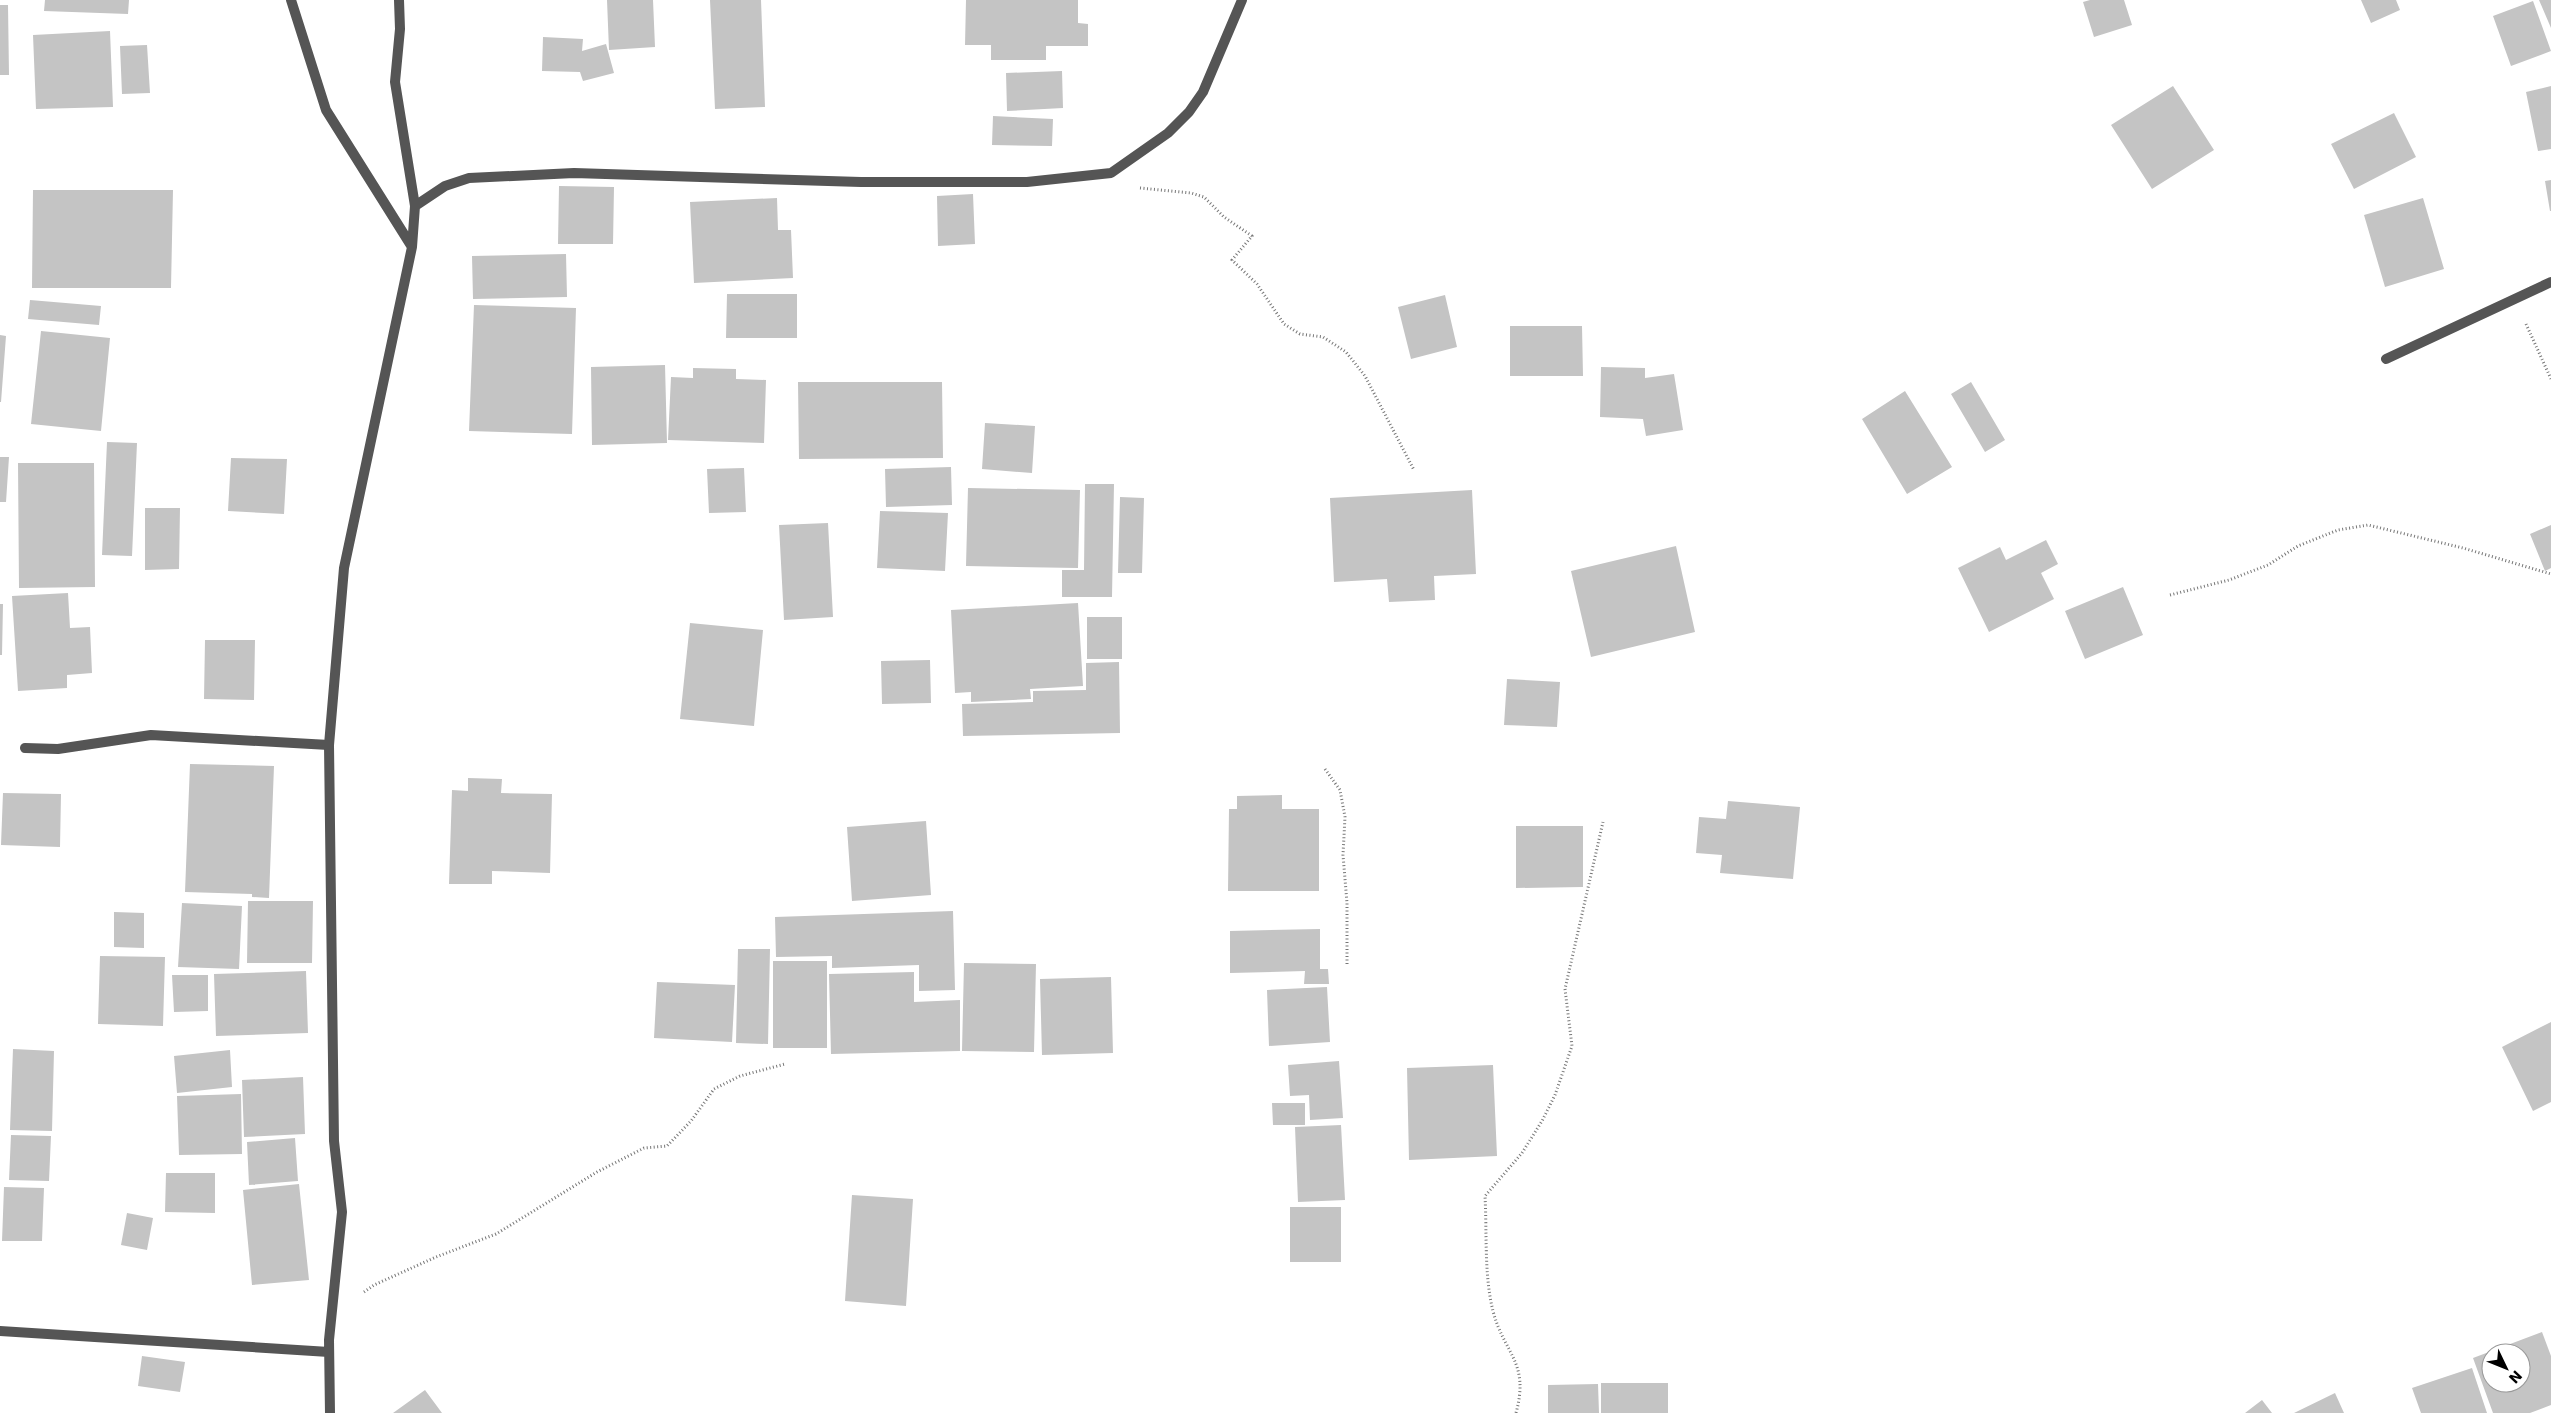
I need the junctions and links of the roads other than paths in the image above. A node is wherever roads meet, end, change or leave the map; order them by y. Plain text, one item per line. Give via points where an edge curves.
1 (291, 0) edge
2 (399, 0) edge
3 (1242, 0) edge
4 (415, 206) junction
5 (412, 247) junction
6 (2551, 282) edge
7 (2386, 359) dead end
8 (329, 745) junction
9 (25, 748) dead end
10 (0, 1331) edge
11 (329, 1352) junction
12 (330, 1413) edge

1 - 5 street via 326,110
2 - 4 street via 395,82
3 - 4 street via 1203,92 1189,112 1168,133 1111,173 1027,182 861,182 574,173 469,178 445,186
4 - 5 street
5 - 8 street via 344,568
6 - 7 street
8 - 9 street via 151,735 58,749
8 - 11 street via 334,1141 342,1212
10 - 11 street
11 - 12 street

